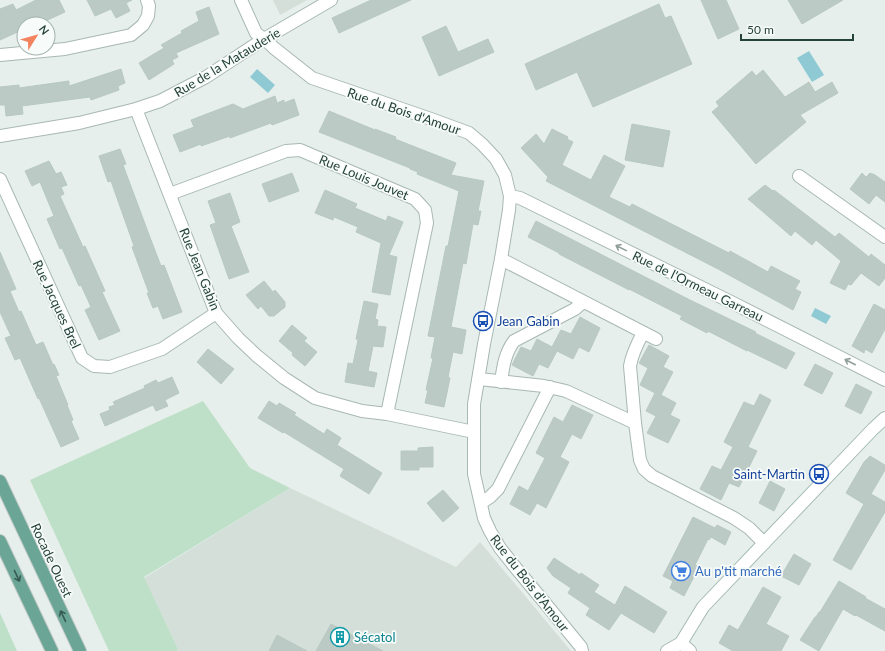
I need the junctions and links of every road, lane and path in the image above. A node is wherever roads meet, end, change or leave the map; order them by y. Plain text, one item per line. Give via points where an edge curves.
1 (147, 0) edge
2 (241, 0) edge
3 (331, 0) edge
4 (264, 39) junction
5 (0, 55) edge
6 (136, 109) junction
7 (0, 136) edge
8 (799, 176) dead end
9 (0, 179) edge
10 (170, 194) junction
11 (510, 196) junction
12 (885, 236) edge
13 (501, 259) junction
14 (583, 302) junction
15 (216, 313) junction
16 (643, 333) junction
17 (656, 339) dead end
18 (479, 379) junction
19 (885, 380) edge
20 (501, 382) junction
21 (550, 387) junction
22 (387, 414) junction
23 (885, 418) edge
24 (635, 423) junction
25 (474, 432) junction
26 (0, 481) edge
27 (480, 503) junction
28 (0, 541) edge
29 (764, 543) junction
30 (681, 643) junction
31 (52, 651) edge
32 (80, 651) edge
33 (582, 651) edge
34 (667, 651) edge
35 (690, 651) edge

1 - 5 street via 148,16 143,26 131,35 65,49
2 - 4 street, Rue du Bois d'Amour via 256,33
3 - 4 street, Rue de la Matauderie
4 - 6 street, Rue de la Matauderie via 206,77 160,101
4 - 11 street, Rue du Bois d'Amour via 312,78 469,134 496,159 505,175
6 - 7 street, Rue de la Matauderie via 79,123
6 - 10 street, Rue Jean Gabin
8 - 12 street
9 - 15 street, Rue Jacques Brel via 82,358 94,366 110,367 162,349
10 - 15 street, Rue Jean Gabin
10 - 22 street, Rue Louis Jouvet via 286,151 300,150 415,199 425,210 427,223
11 - 13 street, Rue du Bois d'Amour
19 -> 11 street, Rue de l'Ormeau Garreau via 520,198
13 - 14 street
13 - 18 street, Rue du Bois d'Amour
14 - 16 street
14 - 20 street via 575,309 514,341 509,348
15 - 22 street, Rue Jean Gabin via 257,356 315,398 362,411
16 - 17 street
16 - 24 street via 631,358 630,366
18 - 20 street
18 - 25 street, Rue du Bois d'Amour via 474,404
20 - 21 street
21 - 24 street via 566,391
21 - 27 street via 498,489
22 - 25 street, Rue Jean Gabin
23 - 29 street
24 - 29 street via 640,460 644,469 652,476 734,518
25 - 27 street, Rue du Bois d'Amour via 474,474
32 -> 26 main road, Rocade Ouest
27 - 33 street, Rue du Bois d'Amour via 490,532 500,548
28 -> 31 main road
29 - 30 street via 703,607
30 - 34 street
30 - 35 street

